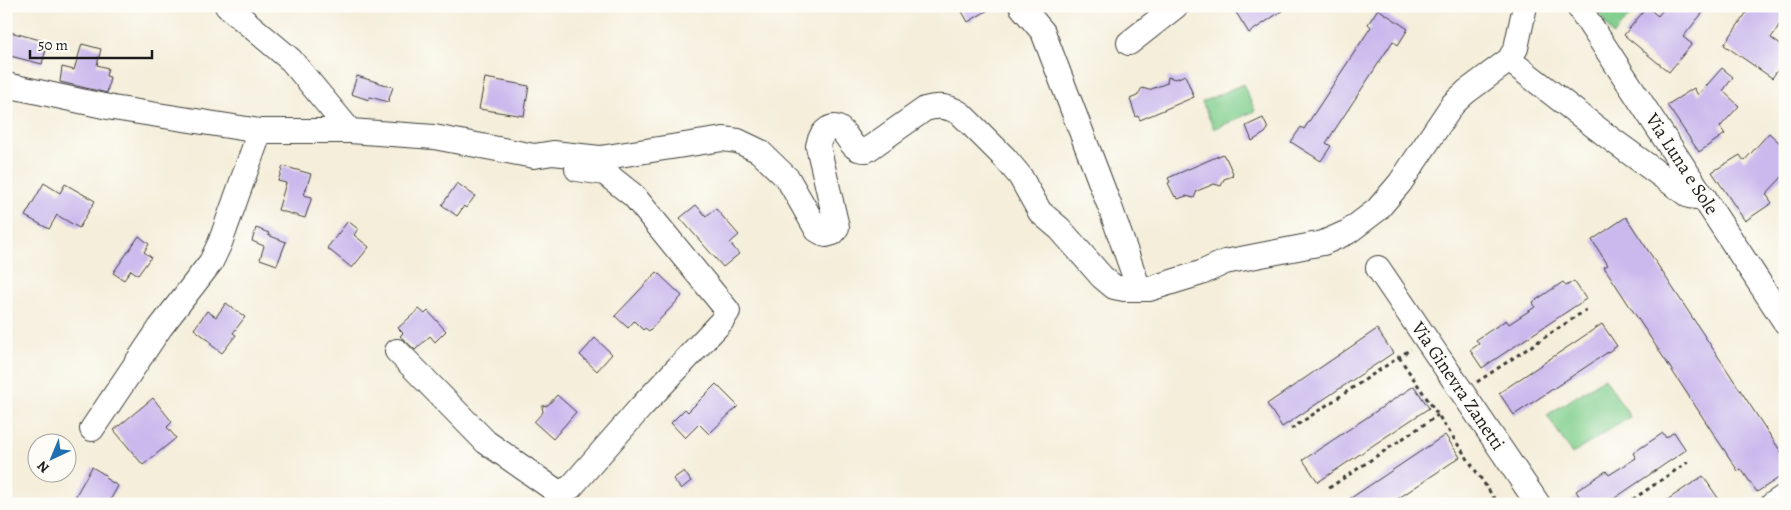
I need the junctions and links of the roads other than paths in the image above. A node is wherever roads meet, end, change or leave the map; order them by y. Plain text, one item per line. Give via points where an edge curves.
1 (227, 6) edge
2 (1021, 6) edge
3 (1176, 6) edge
4 (1525, 6) edge
5 (1578, 6) edge
6 (1129, 43) dead end
7 (1509, 60) junction
8 (6, 86) edge
9 (260, 130) junction
10 (350, 131) junction
11 (534, 156) junction
12 (1705, 198) junction
13 (1378, 268) dead end
14 (1139, 289) junction
15 (1785, 322) edge
16 (397, 352) dead end
17 (92, 429) dead end
18 (1785, 496) edge
19 (1538, 504) edge
20 (1772, 504) edge

1 - 10 street via 291,60
2 - 14 street via 1043,32
3 - 6 street
4 - 7 street via 1516,48
5 - 12 street, Via Luna e Sole
7 - 12 street via 1689,196
7 - 14 street via 1453,104 1400,183 1377,210 1348,232 1323,243 1225,262 1201,273
8 - 9 street via 113,108
9 - 10 street
9 - 17 street via 211,262 160,328
10 - 11 street via 434,136
11 - 14 street via 553,153 600,158 723,139 738,141 759,152 788,179 818,230 826,235 837,227 818,146 825,131 839,128 854,146 867,150 925,109 943,106 960,114 1006,158 1040,212 1060,229 1102,277 1114,287
11 - 16 street via 573,168 605,172 634,196 728,311 722,322 571,487 560,493 486,442
12 - 15 street, Via Luna e Sole
13 - 19 street, Via Ginevra Zanetti
18 - 20 street

